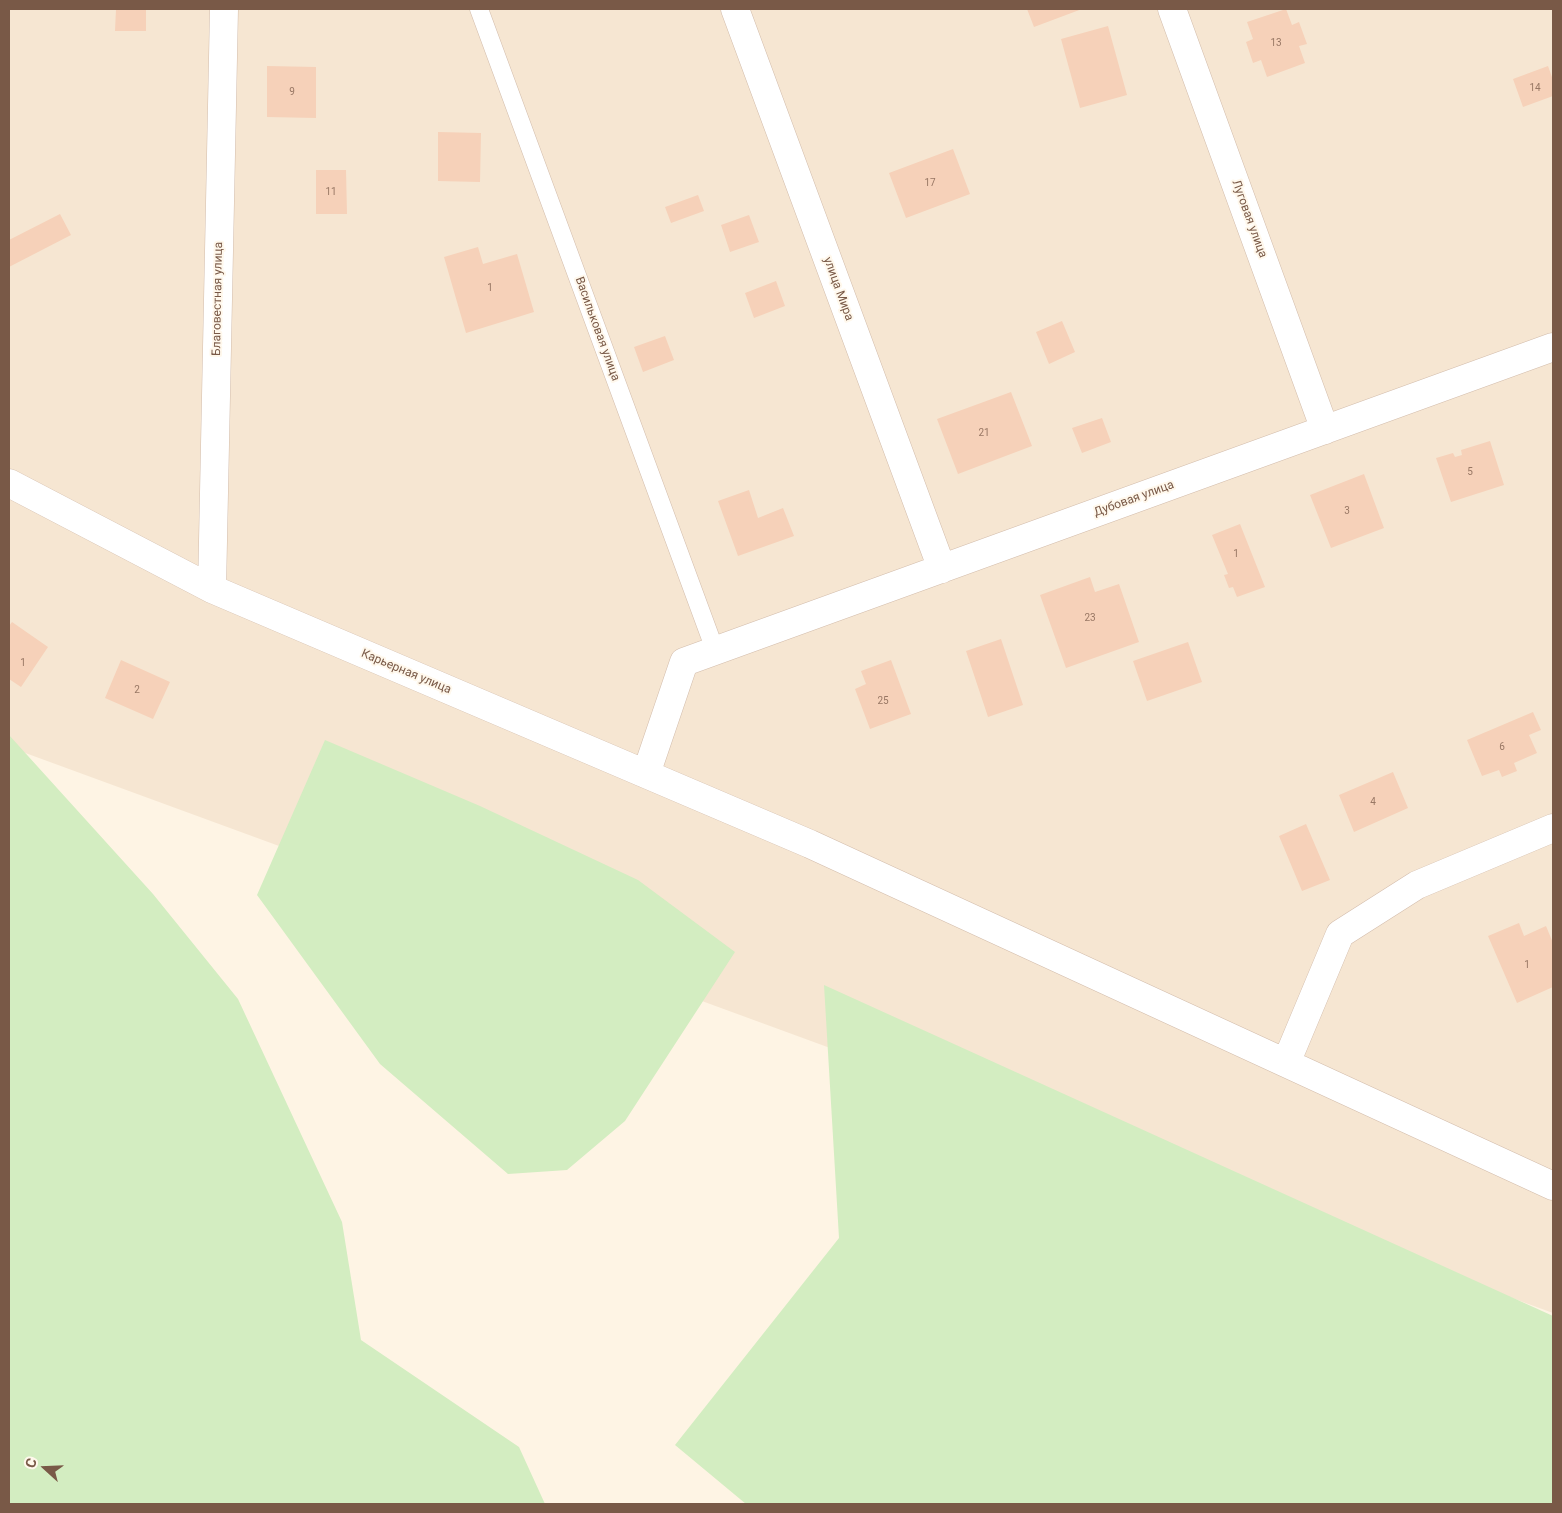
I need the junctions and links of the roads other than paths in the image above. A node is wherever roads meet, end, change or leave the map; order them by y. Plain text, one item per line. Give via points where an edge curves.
1 (224, 9) edge
2 (479, 9) edge
3 (735, 9) edge
4 (1172, 9) edge
5 (1553, 347) edge
6 (1325, 430) junction
7 (9, 483) edge
8 (942, 568) junction
9 (212, 590) junction
10 (715, 650) junction
11 (646, 774) junction
12 (1553, 828) edge
13 (1286, 1063) junction
14 (1553, 1186) edge

1 - 9 street, Благовестная улица
2 - 10 lane, Васильковая улица
3 - 8 street, улица Мира
4 - 6 street, Луговая улица
5 - 6 street, Дубовая улица
6 - 8 street, Дубовая улица
7 - 9 street, Карьерная улица
8 - 10 street, Дубовая улица
9 - 11 street, Карьерная улица
10 - 11 street, Дубовая улица via 684,662
11 - 13 street, Карьерная улица via 810,844
12 - 13 street via 1417,885 1340,934
13 - 14 street, Карьерная улица

